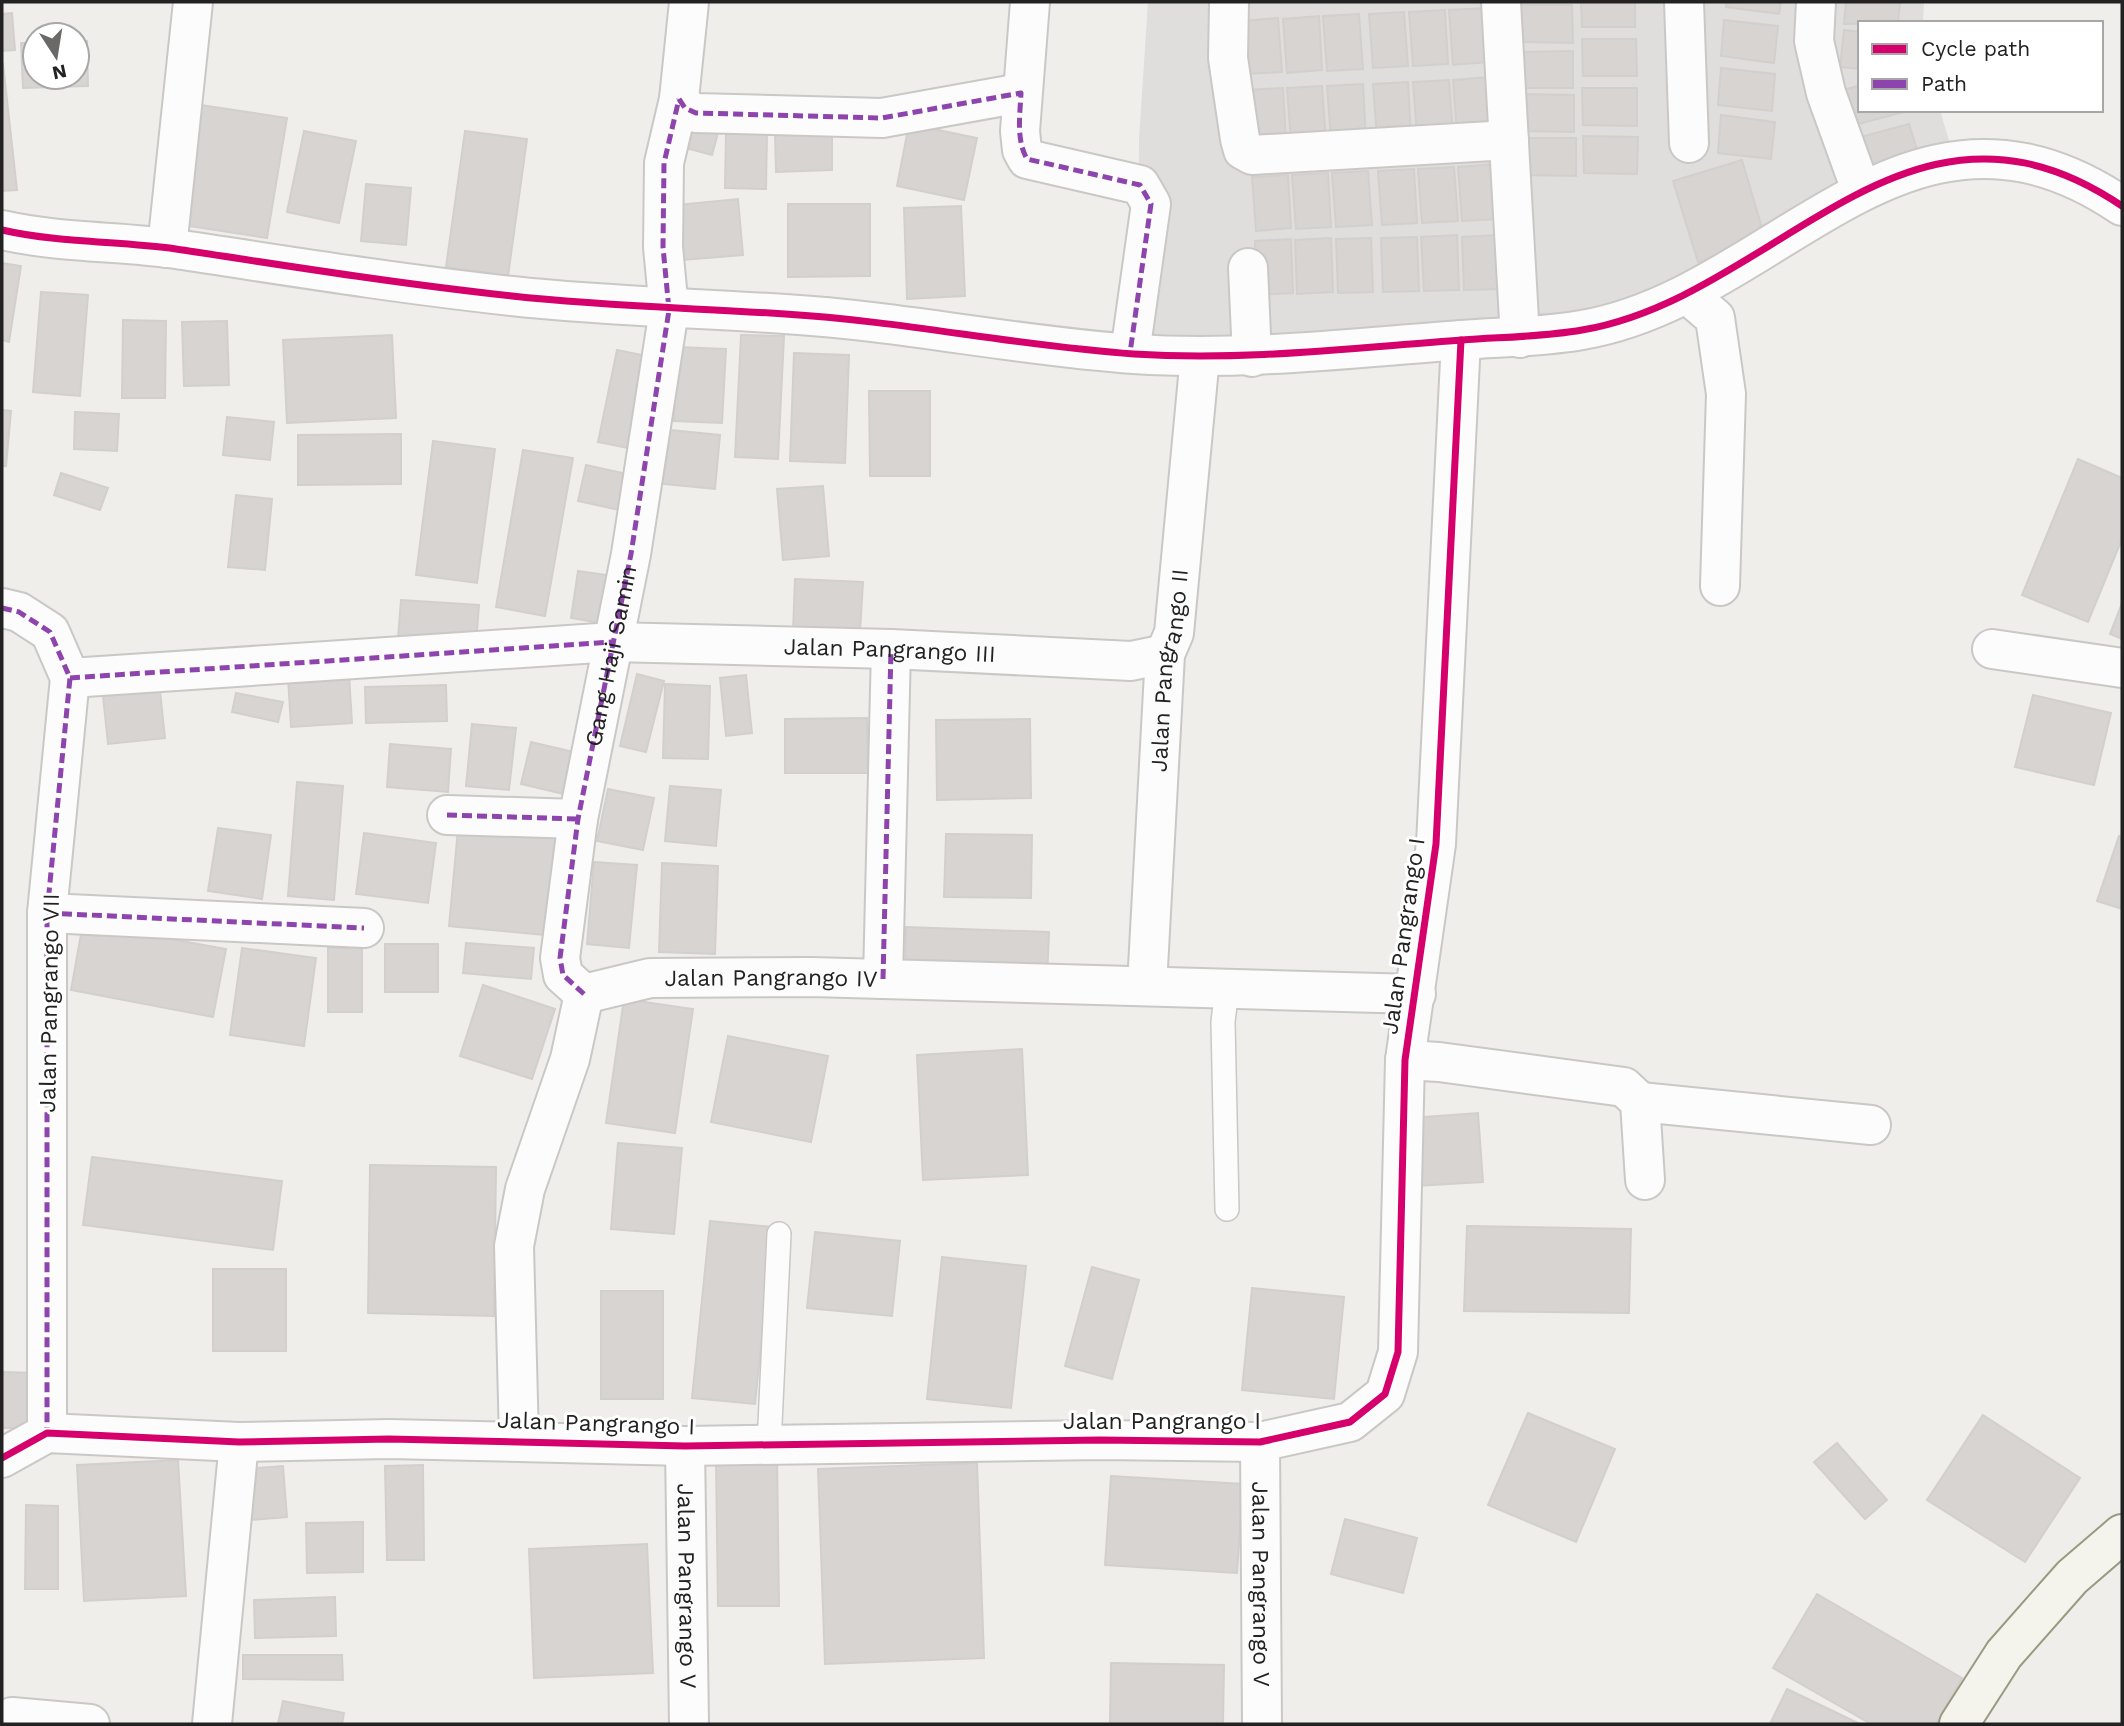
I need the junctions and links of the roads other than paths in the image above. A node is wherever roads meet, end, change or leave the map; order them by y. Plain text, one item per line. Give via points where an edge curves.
1 (193, 2) edge
2 (689, 2) edge
3 (1030, 2) edge
4 (1229, 2) edge
5 (1501, 2) edge
6 (1684, 2) edge
7 (1816, 2) edge
8 (1021, 93) junction
9 (679, 100) junction
10 (1508, 141) junction
11 (1689, 143) dead end
12 (1856, 176) dead end
13 (2122, 206) edge
14 (2, 230) edge
15 (167, 248) junction
16 (1248, 268) dead end
17 (1687, 294) junction
18 (669, 310) junction
19 (1520, 338) junction
20 (1461, 340) junction
21 (1130, 353) junction
22 (1200, 356) junction
23 (1252, 357) junction
24 (1720, 586) dead end
25 (2, 608) edge
26 (613, 642) junction
27 (891, 649) junction
28 (1992, 649) dead end
29 (1166, 654) junction
30 (2122, 668) edge
31 (70, 678) junction
32 (447, 815) dead end
33 (578, 819) junction
34 (47, 913) junction
35 (364, 928) dead end
36 (883, 979) junction
37 (1147, 986) junction
38 (1227, 988) junction
39 (584, 994) junction
40 (1416, 994) junction
41 (1405, 1060) junction
42 (1640, 1102) junction
43 (1871, 1125) dead end
44 (1645, 1180) dead end
45 (1227, 1209) dead end
46 (779, 1234) dead end
47 (47, 1433) junction
48 (519, 1440) junction
49 (239, 1442) junction
50 (1260, 1442) junction
51 (769, 1445) junction
52 (685, 1446) junction
53 (2, 1458) edge
54 (2122, 1534) edge
55 (8, 1713) edge
56 (90, 1724) edge
57 (212, 1724) edge
58 (689, 1724) edge
59 (1262, 1724) edge
60 (1959, 1724) edge

1 - 15 street
2 - 9 street, Gang Haji Samin
3 - 8 street
4 - 10 street via 1228,58 1240,139 1243,150 1252,155
5 - 10 street
6 - 11 street
7 - 12 street via 1814,41 1826,93
8 - 9 street via 882,118 696,113
8 - 21 street via 1020,131 1027,159 1140,185 1151,204
9 - 18 street, Gang Haji Samin via 664,163 663,247
10 - 19 street
13 - 17 street via 2040,164 1986,156 1928,167 1849,196
14 - 15 street via 39,238
15 - 18 street via 513,296
16 - 23 street
17 - 19 street via 1643,315
17 - 24 street via 1715,318 1726,394
18 - 21 street via 788,314
18 - 26 street, Gang Haji Samin
19 - 20 street
20 - 23 street
20 - 40 street, Jalan Pangrango I via 1436,844
21 - 22 street
22 - 23 street
22 - 29 street, Jalan Pangrango II via 1174,633
25 - 31 street, Jalan Pangrango VII via 19,612 50,632
26 - 27 street, Jalan Pangrango III
26 - 31 street, Jalan Pangrango III
26 - 33 street, Gang Haji Samin
27 - 29 street, Jalan Pangrango III via 1131,661
27 - 36 street
28 - 30 street
29 - 37 street, Jalan Pangrango II
31 - 34 street, Jalan Pangrango VII
32 - 33 street
33 - 39 street, Gang Haji Samin via 560,958 563,975
34 - 35 street
34 - 47 street, Jalan Pangrango VII
36 - 37 street, Jalan Pangrango IV
36 - 39 street, Jalan Pangrango IV via 650,978
37 - 38 street, Jalan Pangrango IV
38 - 40 street, Jalan Pangrango IV
38 - 45 lane via 1223,1022
39 - 48 street via 570,1059 525,1189 514,1245
40 - 41 street, Jalan Pangrango I
41 - 42 street via 1624,1087
41 - 50 street, Jalan Pangrango I via 1398,1352 1385,1394 1350,1422
42 - 43 street
42 - 44 street
46 - 51 lane
47 - 49 street, Jalan Pangrango I
47 - 53 street
48 - 49 street, Jalan Pangrango I
48 - 52 street, Jalan Pangrango I
49 - 57 street
50 - 51 street, Jalan Pangrango I
50 - 59 street, Jalan Pangrango V
51 - 52 street, Jalan Pangrango I
52 - 58 street, Jalan Pangrango V
54 - 60 main road via 2071,1577 2004,1654
55 - 56 street

